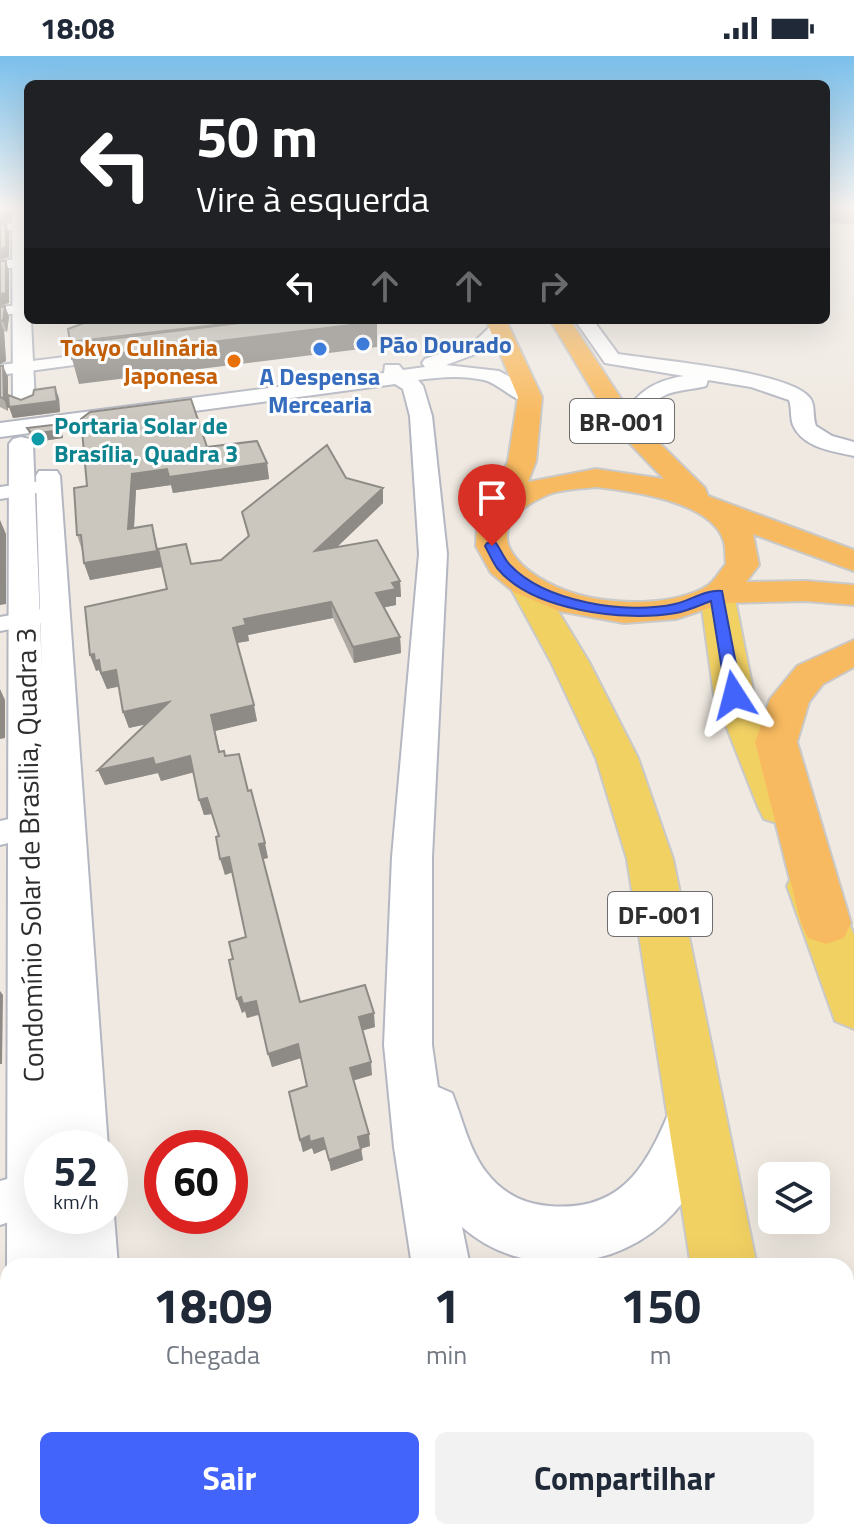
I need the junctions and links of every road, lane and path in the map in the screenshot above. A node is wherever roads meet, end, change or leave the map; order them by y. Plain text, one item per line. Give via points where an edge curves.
1 (24, 308) edge
2 (0, 311) edge
3 (27, 324) edge
4 (38, 324) edge
5 (498, 324) edge
6 (563, 324) edge
7 (587, 324) edge
8 (131, 354) edge
9 (460, 364) junction
10 (32, 366) junction
11 (0, 370) edge
12 (397, 374) junction
13 (774, 387) junction
14 (530, 397) junction
15 (629, 429) junction
16 (29, 432) edge
17 (854, 449) edge
18 (708, 506) junction
19 (504, 507) junction
20 (854, 561) edge
21 (526, 585) junction
22 (719, 594) junction
23 (854, 595) edge
24 (26, 620) edge
25 (854, 652) edge
26 (31, 826) edge
27 (826, 923) junction
28 (409, 979) junction
29 (854, 1004) edge
30 (696, 1108) junction
31 (27, 1130) edge
32 (79, 1130) edge
33 (31, 1234) edge
34 (87, 1234) edge
35 (35, 1258) edge
36 (89, 1258) edge
37 (440, 1258) edge
38 (723, 1258) edge

1 - 2 street
3 - 10 street
4 - 10 street
5 - 9 street
5 - 14 highway, BR-001
6 - 15 highway, BR-001
7 - 13 street via 612,359
8 - 10 street
9 - 12 street
9 - 14 street
10 - 11 street
10 - 16 street, Condomínio Solar de Brasilia, Quadra 3
12 - 16 street
12 - 28 street via 413,386 421,416 433,554
13 - 15 street via 681,381 646,397
13 - 17 street via 802,402 806,429
14 - 19 highway, BR-001 via 522,461
15 - 18 highway, BR-001
16 - 24 street, Condomínio Solar de Brasilia, Quadra 3
18 - 19 highway, BR-001 via 654,485 596,478 542,486
18 - 20 highway, BR-001
18 - 22 highway, BR-001 via 738,535 743,565
19 - 21 highway, BR-001 via 492,525 492,546 503,566
21 - 22 highway, BR-001 via 571,604 624,612 676,609
21 - 30 main road, DF-001 via 617,758 650,859
22 - 23 highway, BR-001
22 - 27 main road via 734,695
24 - 26 street, Condomínio Solar de Brasilia, Quadra 3
25 - 27 highway via 810,675 790,699 776,742
26 - 31 street, Condomínio Solar de Brasilia, Quadra 3
26 - 32 street, Condomínio Solar de Brasilia, Quadra 3
27 - 29 main road
28 - 30 street via 439,1139 461,1182 486,1211 519,1229 566,1236 612,1227 663,1184
28 - 37 street via 408,1045
30 - 38 main road, DF-001
33 - 35 street, Condomínio Solar de Brasilia, Quadra 3
34 - 36 street

